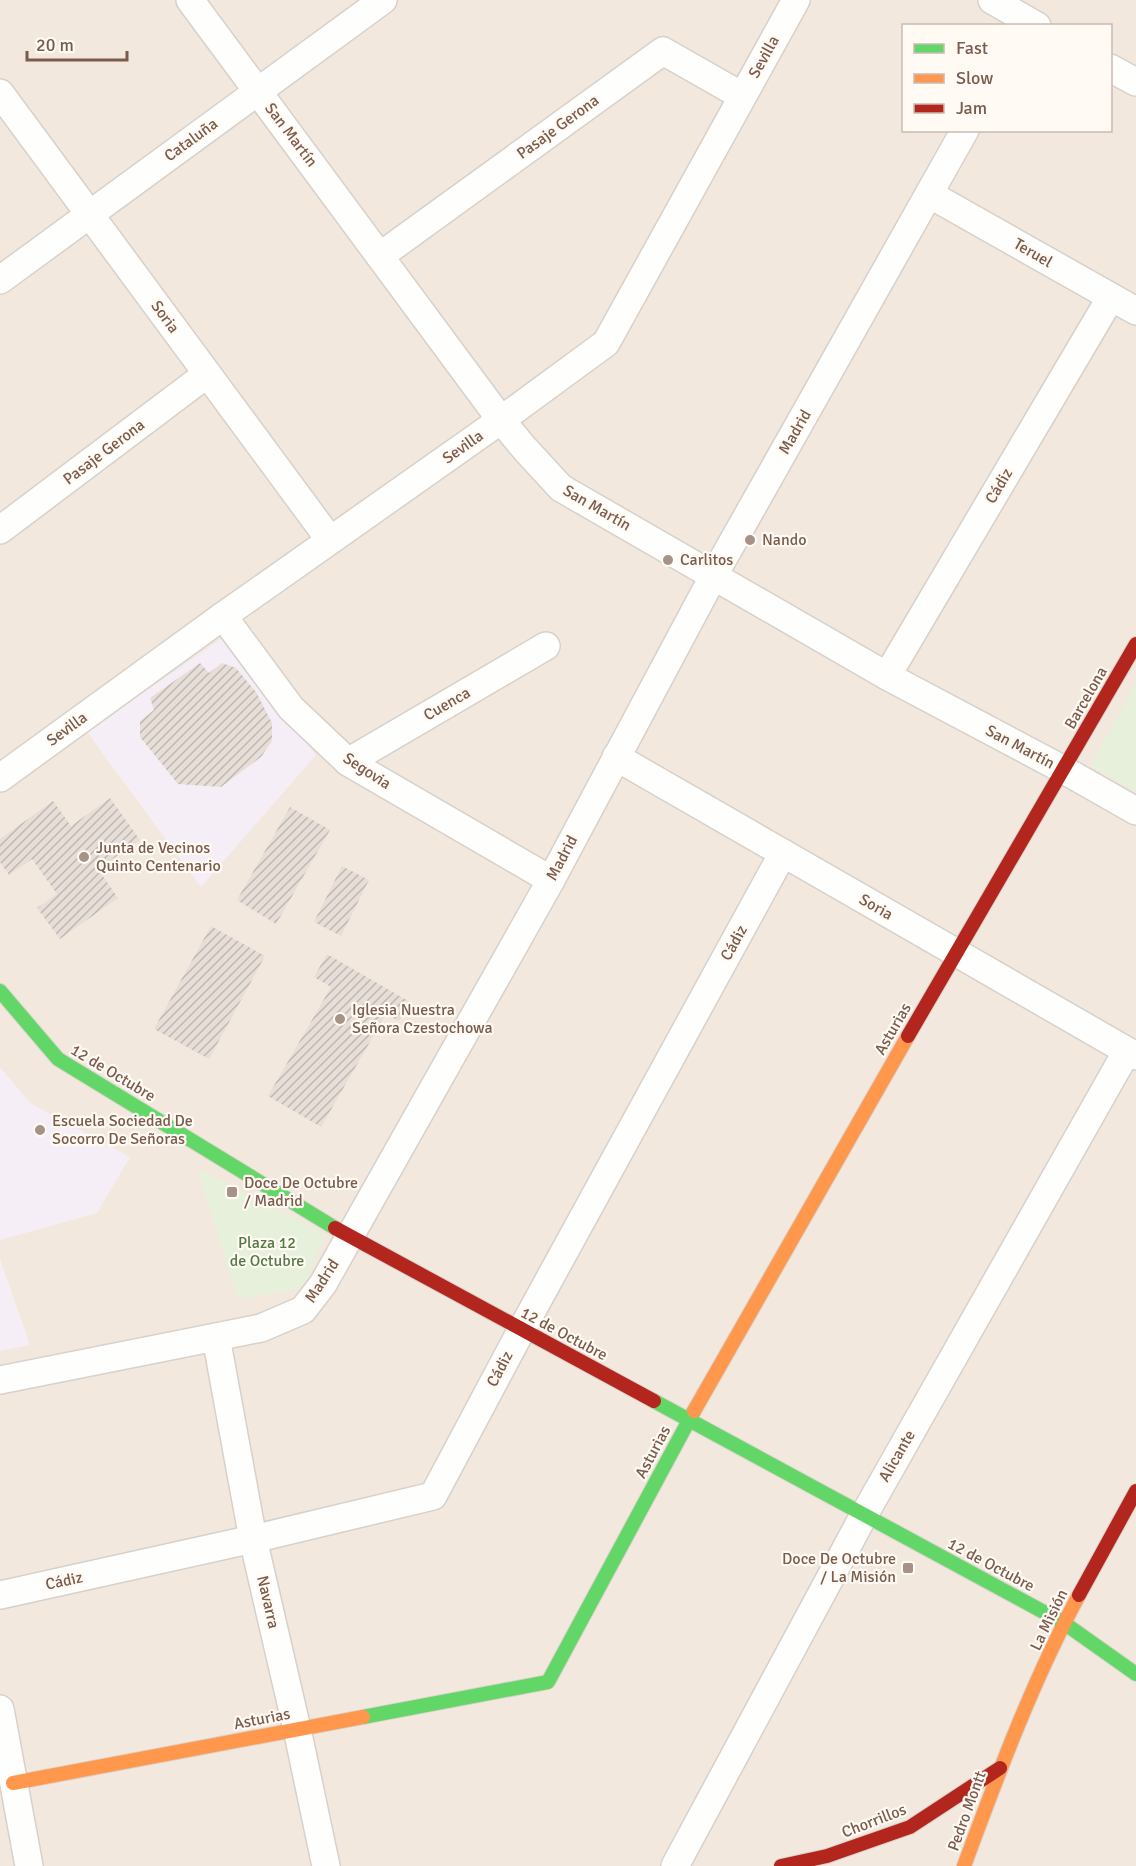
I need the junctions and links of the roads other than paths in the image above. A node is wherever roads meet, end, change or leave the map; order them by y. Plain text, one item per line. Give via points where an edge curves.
1 (190, 0) edge
2 (383, 0) edge
3 (796, 0) edge
4 (992, 0) edge
5 (1032, 18) edge
6 (1112, 69) edge
7 (1136, 82) edge
8 (258, 91) junction
9 (0, 93) edge
10 (742, 96) junction
11 (964, 132) edge
12 (929, 194) junction
13 (89, 214) junction
14 (380, 256) junction
15 (0, 280) edge
16 (1111, 297) junction
17 (1136, 311) edge
18 (207, 374) junction
19 (501, 420) junction
20 (0, 530) edge
21 (330, 540) junction
22 (714, 575) junction
23 (223, 616) junction
24 (1136, 644) edge
25 (546, 646) dead end
26 (887, 676) junction
27 (616, 757) junction
28 (348, 762) junction
29 (1064, 770) junction
30 (0, 778) edge
31 (1136, 812) edge
32 (783, 854) junction
33 (551, 880) junction
34 (955, 952) junction
35 (0, 991) edge
36 (1132, 1053) edge
37 (349, 1236) junction
38 (522, 1329) junction
39 (216, 1337) junction
40 (0, 1380) edge
41 (689, 1420) junction
42 (1136, 1491) edge
43 (864, 1515) junction
44 (253, 1539) junction
45 (0, 1595) edge
46 (1064, 1623) junction
47 (1136, 1674) edge
48 (0, 1709) edge
49 (297, 1729) junction
50 (1000, 1768) junction
51 (14, 1783) junction
52 (29, 1866) edge
53 (326, 1866) edge
54 (675, 1866) edge
55 (782, 1866) edge
56 (964, 1866) edge

1 - 8 street, San Martín
2 - 8 street, Cataluña
3 - 10 street, Sevilla
4 - 5 street
6 - 7 street
8 - 13 street, Cataluña
8 - 14 street, San Martín
9 - 13 street, Soria
10 - 14 street, Pasaje Gerona via 663,51
10 - 19 street, Sevilla via 606,344
11 - 12 street, Madrid
12 - 16 street, Teruel
12 - 22 street, Madrid
13 - 15 street, Cataluña
13 - 18 street, Soria
14 - 19 street, San Martín
16 - 17 street, Teruel
16 - 26 street, Cádiz
18 - 20 street, Pasaje Gerona
18 - 21 street, Soria
19 - 21 street, Sevilla
19 - 22 street, San Martín via 561,488
21 - 23 street, Sevilla
22 - 26 street, San Martín
22 - 27 street, Madrid
23 - 28 street, Segovia via 291,708
23 - 30 street, Sevilla
24 - 29 street, Barcelona
25 - 28 street, Cuenca
26 - 29 street, San Martín
27 - 32 street, Soria
27 - 33 street, Madrid
28 - 33 street, Segovia
29 - 31 street, San Martín
29 - 34 street, Asturias
32 - 34 street, Soria
32 - 38 street, Cádiz
33 - 37 street, Madrid
34 - 36 street, Soria
34 - 41 street, Asturias
35 - 37 street, 12 de Octubre via 58,1059
36 - 43 street, Alicante
37 - 38 street, 12 de Octubre
37 - 39 street, Madrid via 324,1284 303,1310 261,1328
38 - 41 street, 12 de Octubre
38 - 44 street, Cádiz via 433,1496
39 - 40 street, Madrid
39 - 44 street, Navarra
41 - 43 street, 12 de Octubre
41 - 49 street, Asturias via 548,1682
42 - 46 street, La Misión
43 - 46 street, 12 de Octubre
43 - 54 street, Alicante
44 - 45 street, Cádiz
44 - 49 street, Navarra
46 - 47 street, 12 de Octubre
46 - 50 street, La Misión
48 - 51 street
49 - 51 street, Asturias
49 - 53 street, Navarra
50 - 55 street, Chorrillos via 910,1827 827,1856
50 - 56 street, Pedro Montt
51 - 52 street

